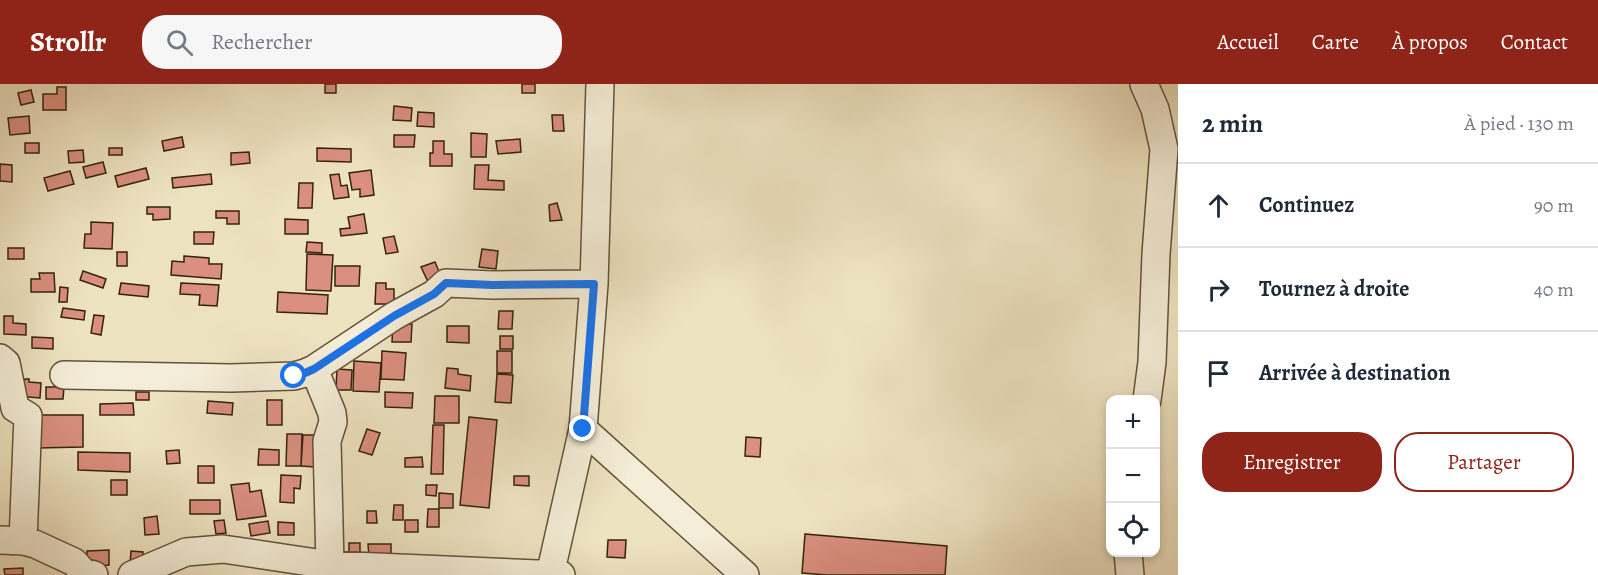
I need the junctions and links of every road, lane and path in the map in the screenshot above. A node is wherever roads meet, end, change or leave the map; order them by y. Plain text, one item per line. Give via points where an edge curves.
1 (600, 84) edge
2 (1144, 84) edge
3 (594, 284) junction
4 (0, 358) edge
5 (314, 369) junction
6 (64, 375) dead end
7 (1148, 395) edge
8 (583, 429) junction
9 (11, 541) edge
10 (1128, 557) edge
11 (330, 565) junction
12 (269, 566) edge
13 (400, 572) edge
14 (94, 575) edge
15 (132, 575) edge
16 (554, 575) edge
17 (745, 575) edge
18 (1130, 575) edge

1 - 3 street
2 - 7 street via 1155,109 1164,149
3 - 5 street via 446,283
3 - 8 street
4 - 9 street via 6,363 15,408 28,416
5 - 6 street via 294,376 231,378
5 - 11 street via 333,422 327,441
8 - 16 street
8 - 17 street
9 - 14 street via 35,544
10 - 18 street
11 - 12 street
11 - 13 street
12 - 15 street via 224,549 186,552
13 - 16 street

